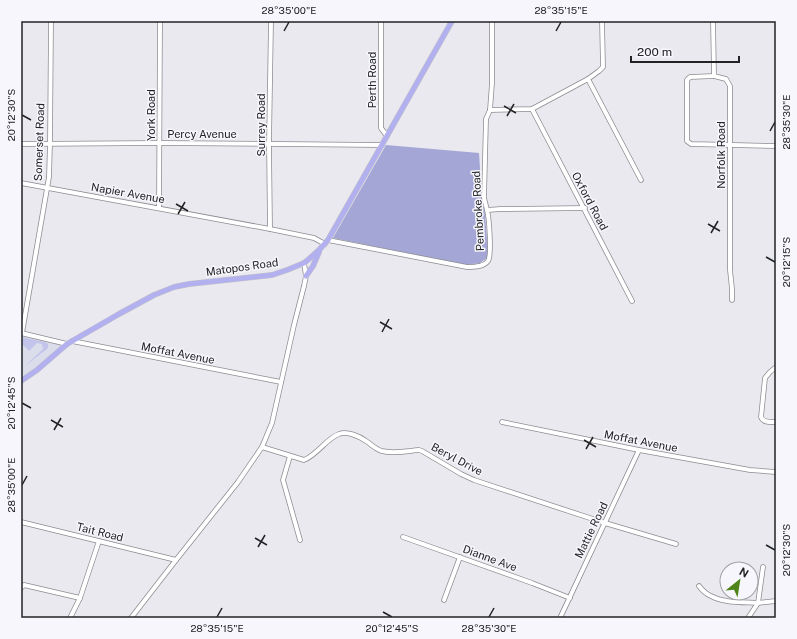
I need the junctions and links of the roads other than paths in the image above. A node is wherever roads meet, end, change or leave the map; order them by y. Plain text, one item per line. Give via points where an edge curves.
1 (51, 21) edge
2 (160, 21) edge
3 (271, 21) edge
4 (381, 21) edge
5 (452, 21) edge
6 (492, 21) edge
7 (602, 21) edge
8 (713, 21) edge
9 (714, 76) junction
10 (588, 79) junction
11 (532, 109) junction
12 (490, 110) junction
13 (387, 136) junction
14 (50, 143) junction
15 (160, 143) junction
16 (21, 144) edge
17 (269, 144) junction
18 (382, 145) junction
19 (729, 145) junction
20 (776, 146) edge
21 (641, 180) dead end
22 (21, 183) edge
23 (46, 188) junction
24 (159, 208) junction
25 (584, 208) junction
26 (487, 210) junction
27 (270, 229) junction
28 (326, 242) junction
29 (319, 250) junction
30 (304, 263) junction
31 (306, 276) junction
32 (732, 300) dead end
33 (632, 301) dead end
34 (22, 333) edge
35 (69, 343) junction
36 (776, 367) edge
37 (21, 381) edge
38 (281, 382) junction
39 (502, 422) dead end
40 (776, 422) edge
41 (262, 447) junction
42 (639, 450) junction
43 (290, 456) junction
44 (776, 472) edge
45 (21, 522) edge
46 (605, 523) junction
47 (403, 537) dead end
48 (300, 540) dead end
49 (99, 541) junction
50 (676, 544) dead end
51 (460, 557) junction
52 (176, 560) junction
53 (762, 567) dead end
54 (698, 586) dead end
55 (21, 588) edge
56 (80, 598) junction
57 (570, 598) junction
58 (444, 600) dead end
59 (776, 600) edge
60 (758, 603) junction
61 (70, 618) edge
62 (131, 618) edge
63 (560, 618) edge
64 (748, 618) edge

1 - 14 street, Somerset Road
2 - 15 street, York Road
3 - 17 street, Surrey Road
4 - 13 street, Perth Road via 381,128
5 - 13 main road, Matopos Road
6 - 12 street, Pembroke Road
7 - 10 street via 602,67
8 - 9 street
9 - 19 street, Norfolk Road via 726,79 730,86
9 - 19 street via 690,77 687,80 687,140 692,144
10 - 11 street
10 - 21 street
11 - 12 street
11 - 25 street, Oxford Road
12 - 26 street, Pembroke Road via 486,116 485,127 484,198
13 - 18 main road, Matopos Road
14 - 15 street, Percy Avenue
14 - 16 street, Percy Avenue
14 - 23 street, Somerset Road via 49,177
15 - 17 street, Percy Avenue
15 - 24 street, York Road
17 - 18 street, Percy Avenue
17 - 27 street, Surrey Road
18 - 28 main road, Matopos Road
19 - 20 street
19 - 32 street, Norfolk Road
22 - 23 street, Napier Avenue
23 - 24 street, Napier Avenue
23 - 34 street, Somerset Road
24 - 27 street, Napier Avenue
25 - 26 street
25 - 33 street, Oxford Road
26 - 28 street, Pembroke Road via 489,258 488,262 479,266
27 - 28 street, Napier Avenue
28 - 29 main road, Matopos Road
29 - 30 main road, Matopos Road
29 - 31 main road
30 - 31 street
30 - 35 main road, Matopos Road via 272,275 174,287 154,295
31 - 38 street
34 - 35 street, Moffat Avenue
35 - 37 main road, Matopos Road
35 - 38 street, Moffat Avenue
36 - 40 street via 765,378 761,418
38 - 41 street via 272,423
39 - 42 street, Moffat Avenue
41 - 43 street, Beryl Drive
41 - 52 street via 238,482
42 - 44 street, Moffat Avenue via 750,470
42 - 46 street, Mattie Road
43 - 46 street, Beryl Drive via 304,460 338,434 349,434 383,451 422,451 474,480
43 - 48 street via 283,480
45 - 49 street, Tait Road
46 - 50 street
46 - 57 street, Mattie Road
47 - 51 street, Dianne Ave
49 - 52 street, Tait Road
49 - 56 street
51 - 57 street, Dianne Ave
51 - 58 street
52 - 62 street
53 - 60 street
54 - 60 street via 703,592 719,599
55 - 56 street via 24,585
56 - 61 street
57 - 63 street, Mattie Road
59 - 60 street
60 - 64 street

